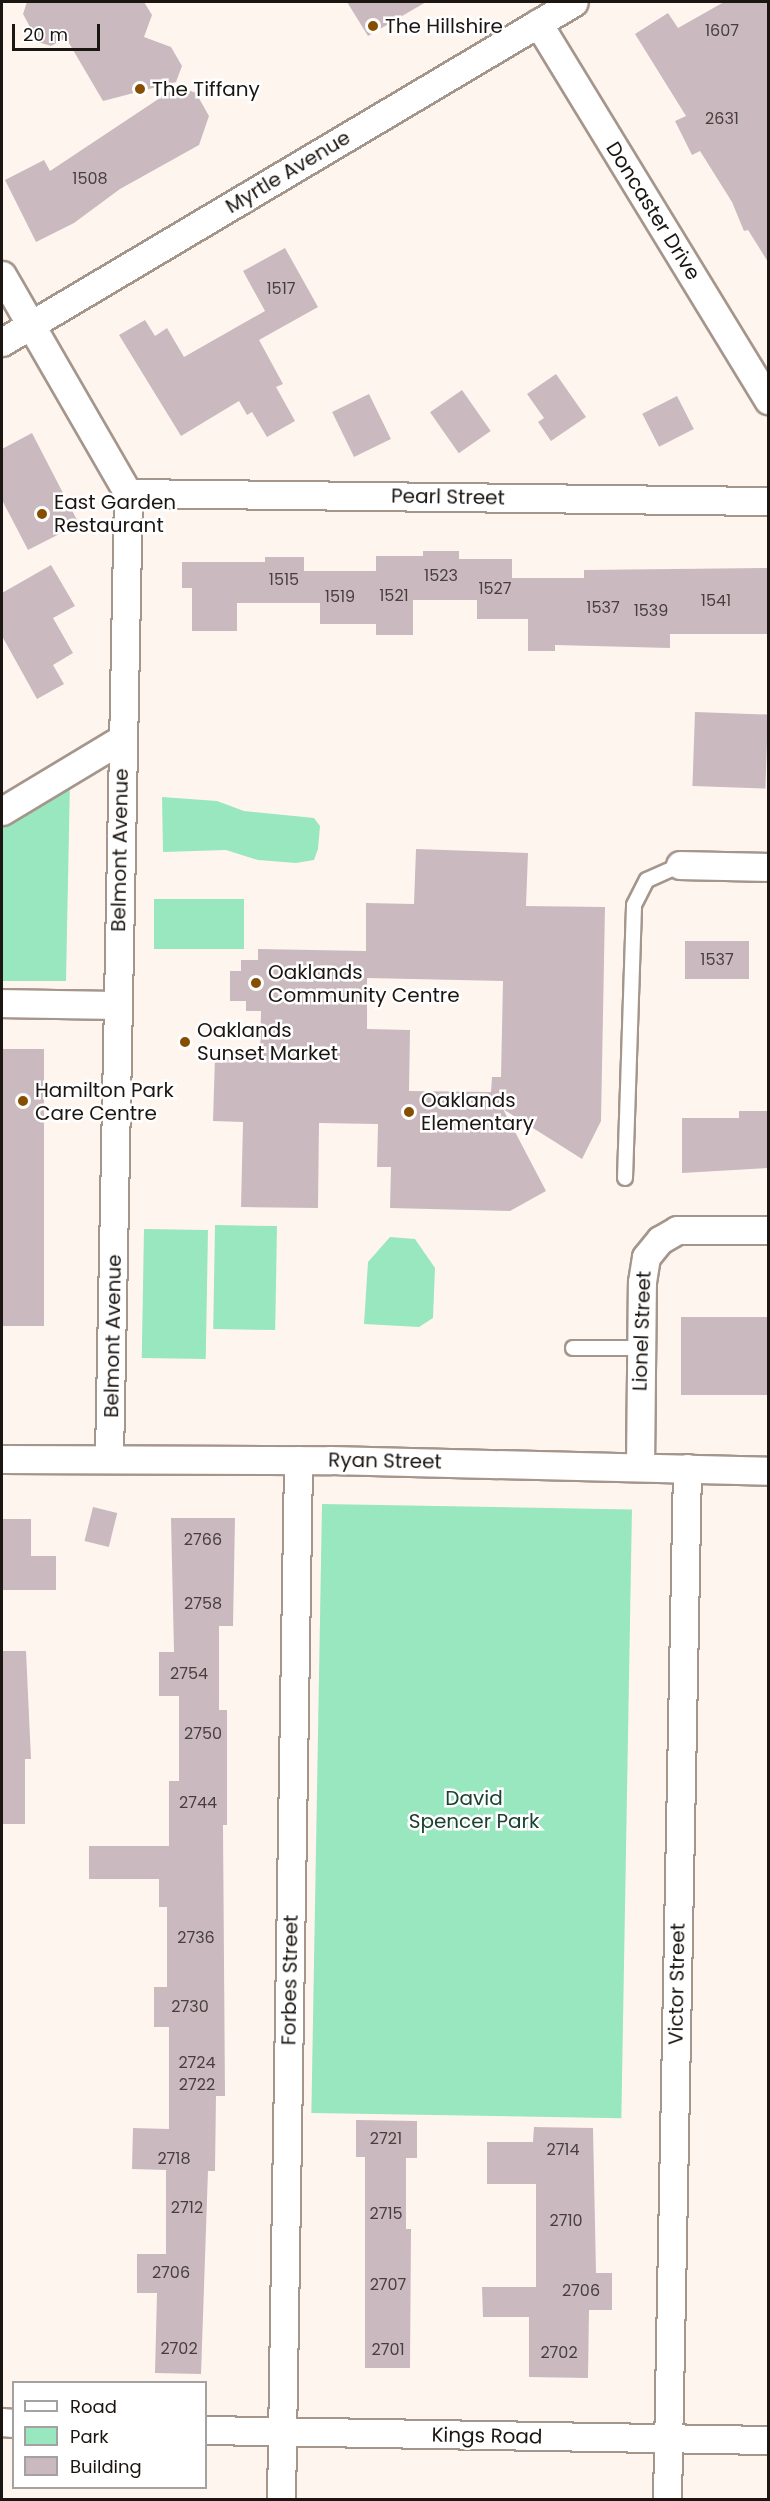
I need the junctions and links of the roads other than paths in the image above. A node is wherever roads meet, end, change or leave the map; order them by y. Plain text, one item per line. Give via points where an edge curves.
1 (574, 2) edge
2 (538, 23) junction
3 (2, 275) edge
4 (30, 324) junction
5 (2, 342) edge
6 (768, 400) edge
7 (128, 493) junction
8 (768, 501) edge
9 (122, 739) junction
10 (2, 811) edge
11 (680, 865) joint
12 (768, 867) edge
13 (2, 1003) edge
14 (117, 1005) junction
15 (625, 1178) dead end
16 (768, 1230) edge
17 (573, 1348) dead end
18 (640, 1348) junction
19 (2, 1459) edge
20 (109, 1459) junction
21 (298, 1460) junction
22 (639, 1467) junction
23 (687, 1468) junction
24 (768, 1471) edge
25 (207, 2430) edge
26 (283, 2433) junction
27 (668, 2440) junction
28 (768, 2440) edge
29 (281, 2499) edge
30 (667, 2499) edge

1 - 2 street, Myrtle Avenue
2 - 4 street, Myrtle Avenue
2 - 6 street, Doncaster Drive
3 - 4 street
4 - 5 street, Myrtle Avenue
4 - 7 street
7 - 8 street, Pearl Street
7 - 9 street, Belmont Avenue
9 - 10 street
9 - 14 street, Belmont Avenue
11 - 12 street
11 - 15 lane via 647,880 634,906
13 - 14 street
14 - 20 street, Belmont Avenue
16 - 18 street, Lionel Street via 687,1228 660,1240 642,1269
17 - 18 lane
18 - 22 street, Lionel Street
19 - 20 street, Ryan Street
20 - 21 street, Ryan Street
21 - 22 street, Ryan Street
21 - 26 street, Forbes Street
22 - 23 street, Ryan Street
23 - 24 street, Ryan Street
23 - 27 street, Victor Street
25 - 26 street, Kings Road
26 - 27 street, Kings Road
26 - 29 street, Forbes Street
27 - 28 street, Kings Road
27 - 30 street, Victor Street

